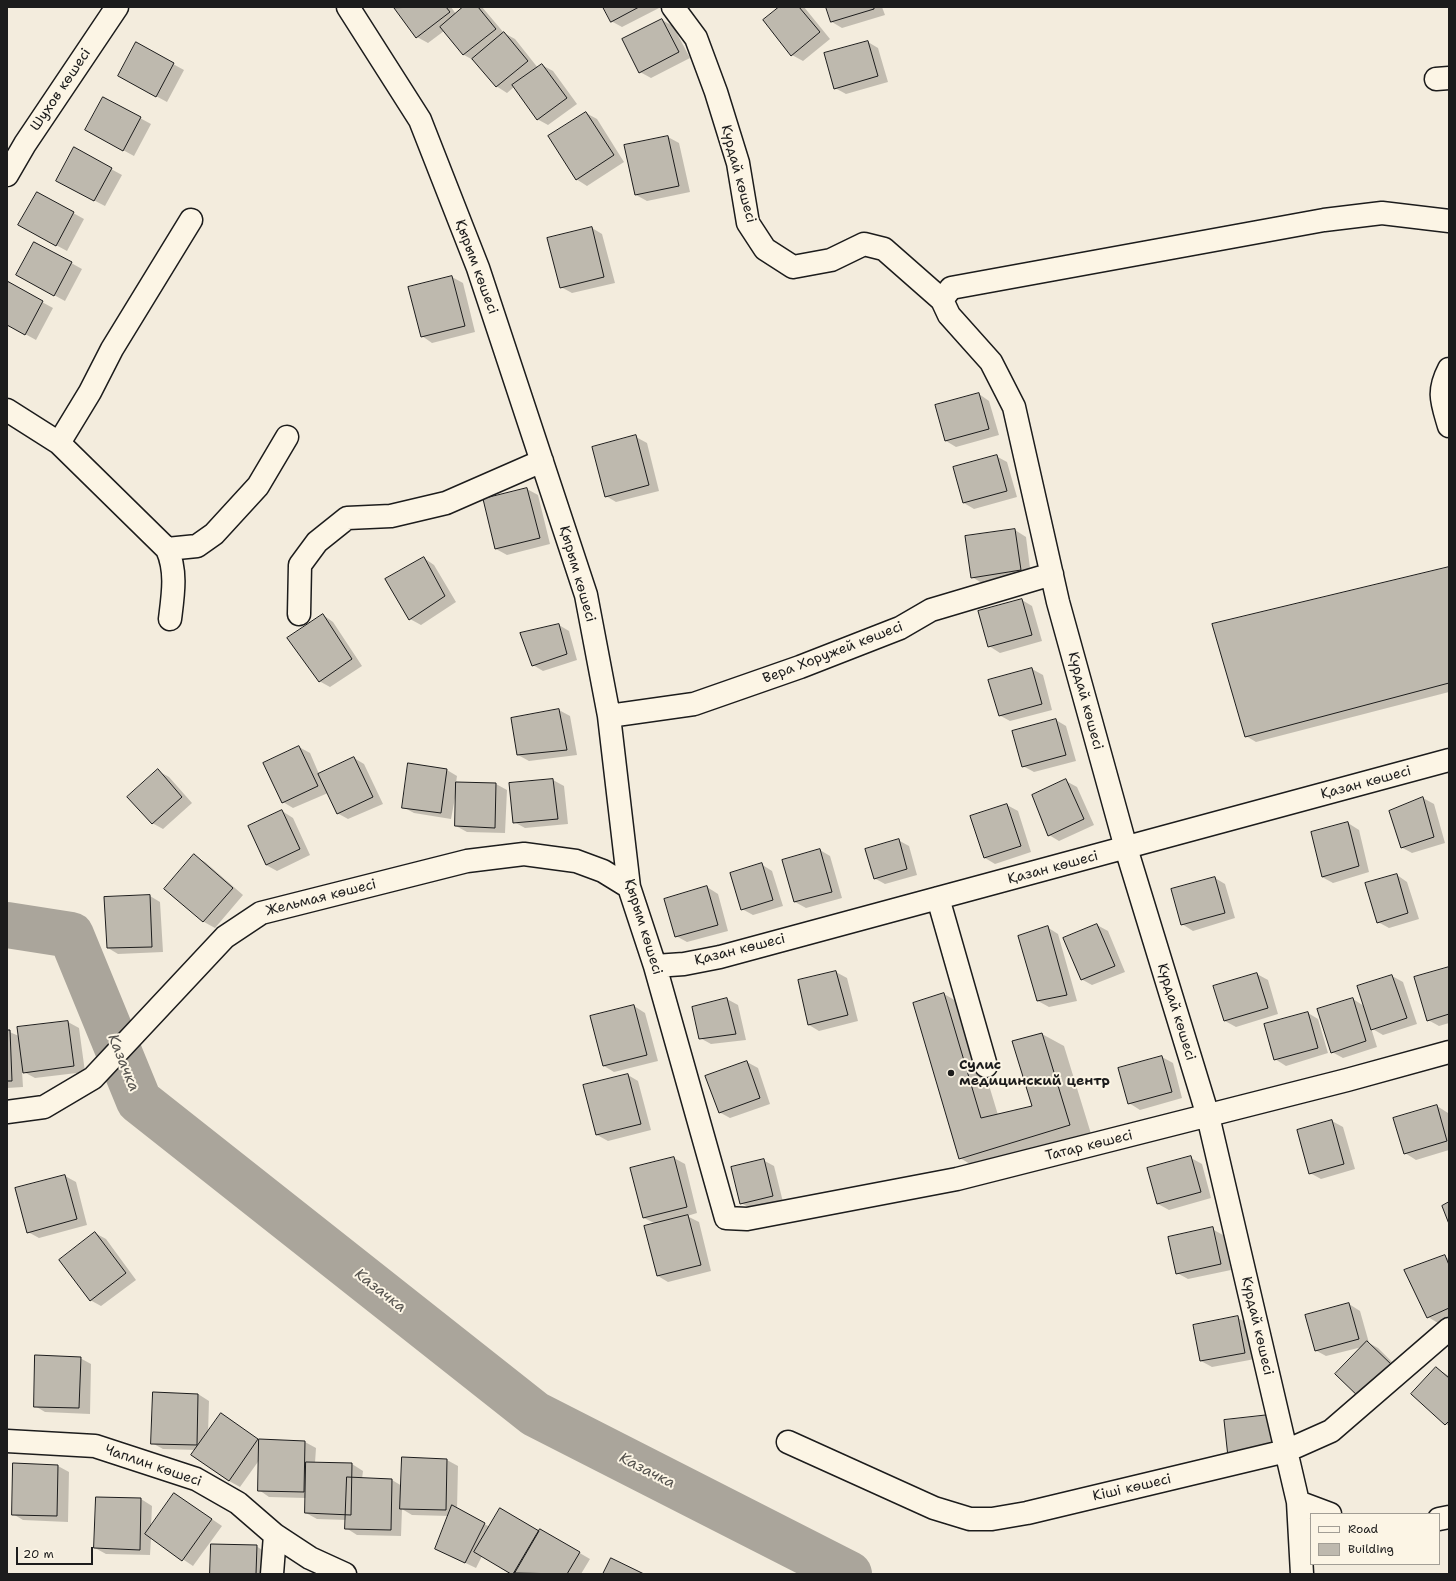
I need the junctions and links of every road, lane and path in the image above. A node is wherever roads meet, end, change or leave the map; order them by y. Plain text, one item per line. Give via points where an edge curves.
1 (117, 7) edge
2 (348, 7) edge
3 (673, 7) edge
4 (7, 175) edge
5 (191, 220) dead end
6 (1449, 221) edge
7 (942, 300) junction
8 (1449, 369) edge
9 (7, 410) edge
10 (1449, 426) edge
11 (287, 437) dead end
12 (59, 443) junction
13 (542, 461) junction
14 (167, 549) junction
15 (1052, 574) junction
16 (299, 614) dead end
17 (170, 618) dead end
18 (609, 716) junction
19 (1449, 760) edge
20 (1126, 848) junction
21 (629, 887) junction
22 (938, 898) junction
23 (655, 966) junction
24 (1449, 1052) edge
25 (986, 1066) dead end
26 (7, 1112) edge
27 (1208, 1116) junction
28 (726, 1218) joint
29 (1449, 1329) edge
30 (7, 1441) edge
31 (788, 1442) dead end
32 (1286, 1451) junction
33 (1298, 1502) junction
34 (1327, 1513) edge
35 (275, 1536) junction
36 (272, 1574) edge
37 (345, 1574) edge
38 (1302, 1574) edge

1 - 4 street, Шухов көшесі
2 - 13 street, Қырым көшесі via 420,120 478,268
3 - 7 street, Күрдай көшесі via 696,38 738,163 748,223 765,249 793,267 831,260 864,244 884,249
5 - 12 street via 112,349
6 - 7 street via 1382,212 1324,220 951,288
7 - 15 street, Күрдай көшесі via 949,315 990,362 1014,407
8 - 10 street via 1442,382 1441,398
9 - 12 street
11 - 14 street via 258,486 214,534 197,546
12 - 14 street
13 - 16 street via 446,503 391,516 347,518 318,542 300,566
13 - 18 street, Қырым көшесі via 586,595
14 - 17 street via 172,559 174,587
15 - 18 street, Вера Хоружей көшесі via 931,610 900,628 694,704
15 - 20 street, Күрдай көшесі
18 - 21 street, Қырым көшесі
19 - 20 street, Қазан көшесі
20 - 22 street, Қазан көшесі
20 - 27 street, Күрдай көшесі
21 - 23 street, Қырым көшесі
21 - 26 street, Жельмая көшесі via 603,871 576,860 524,854 467,861 261,913 225,937 93,1078 44,1107
22 - 23 street, Қазан көшесі via 720,957
22 - 25 street
23 - 28 street, Қырым көшесі
24 - 27 street, Татар көшесі
27 - 28 street, Татар көшесі via 956,1179 747,1219
27 - 32 street, Күрдай көшесі
29 - 32 street, Кіші көшесі via 1331,1431
30 - 35 street, Чаплин көшесі via 95,1446 196,1479 238,1504
31 - 32 street, Кіші көшесі via 934,1508 970,1519 992,1519 1027,1513
32 - 33 street, Күрдай көшесі
33 - 34 street
33 - 38 street, Күрдай көшесі
35 - 36 street
35 - 37 street, Чаплин көшесі via 310,1558

